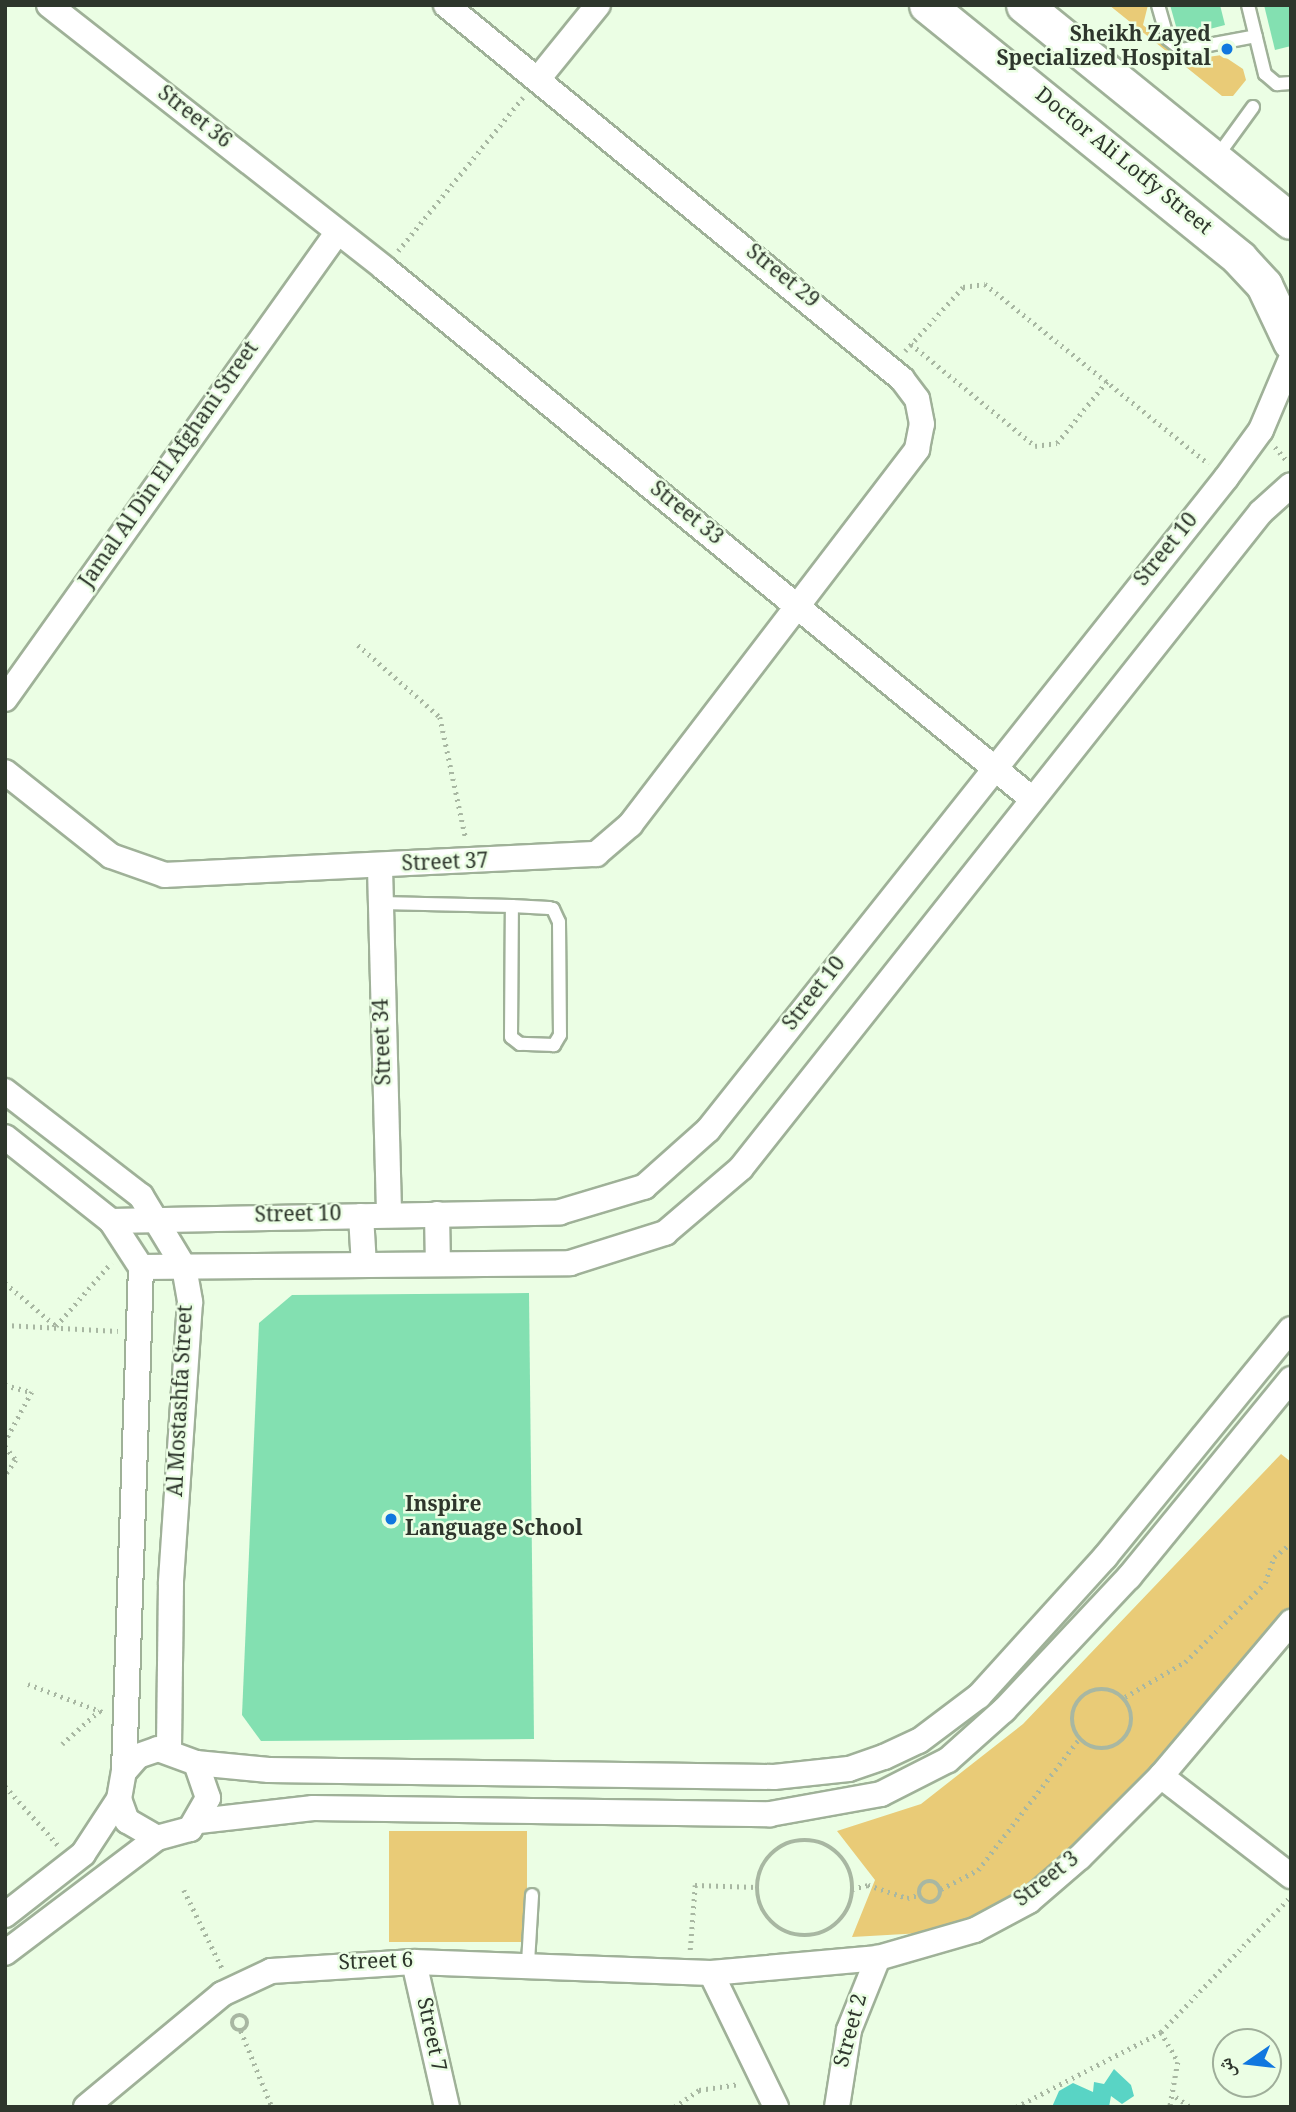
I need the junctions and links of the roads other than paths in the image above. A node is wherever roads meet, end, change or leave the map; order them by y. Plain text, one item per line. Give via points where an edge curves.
1 (49, 5) edge
2 (446, 5) edge
3 (598, 5) edge
4 (927, 5) edge
5 (1024, 5) edge
6 (1158, 5) edge
7 (1248, 5) edge
8 (1256, 36) junction
9 (538, 79) junction
10 (1272, 82) junction
11 (1291, 83) edge
12 (1264, 93) dead end
13 (1253, 107) dead end
14 (1214, 161) junction
15 (1291, 221) edge
16 (337, 233) junction
17 (1291, 342) edge
18 (1291, 359) edge
19 (1291, 485) edge
20 (799, 609) junction
21 (5, 699) edge
22 (995, 768) junction
23 (5, 772) edge
24 (1032, 799) junction
25 (380, 868) junction
26 (381, 903) junction
27 (512, 906) junction
28 (5, 1091) edge
29 (5, 1137) edge
30 (437, 1214) junction
31 (390, 1215) junction
32 (360, 1216) junction
33 (161, 1220) junction
34 (111, 1221) junction
35 (438, 1264) junction
36 (364, 1265) junction
37 (141, 1267) junction
38 (184, 1267) junction
39 (1291, 1329) edge
40 (1291, 1379) edge
41 (1243, 1392) junction
42 (1266, 1411) junction
43 (1291, 1622) edge
44 (169, 1749) junction
45 (197, 1763) junction
46 (124, 1772) junction
47 (1161, 1776) junction
48 (118, 1799) junction
49 (199, 1821) junction
50 (158, 1838) junction
51 (1291, 1876) edge
52 (532, 1895) dead end
53 (5, 1915) edge
54 (5, 1952) edge
55 (878, 1958) junction
56 (414, 1962) junction
57 (528, 1963) junction
58 (700, 1973) junction
59 (86, 2107) edge
60 (447, 2107) edge
61 (776, 2107) edge
62 (836, 2107) edge

1 - 16 street, Street 36
2 - 9 street, Street 29
3 - 9 street
4 - 17 street, Doctor Ali Lotfy Street via 1239,258 1264,285
5 - 14 street
6 - 8 lane via 1168,39 1182,50
7 - 8 lane
8 - 10 lane
9 - 20 street, Street 29 via 889,368 917,399 922,424 916,449
10 - 11 lane
10 - 12 lane
13 - 14 lane
14 - 15 street
16 - 20 street, Street 33
16 - 21 street, Jamal Al Din El Afghani Street
18 - 22 street, Street 10 via 1261,430
19 - 24 street via 1261,512
20 - 22 street, Street 33
20 - 25 street, Street 37 via 615,842 575,860
22 - 24 street, Street 33
22 - 30 street, Street 10 via 678,1161 644,1187 603,1204 560,1212
23 - 25 street, Street 37 via 111,856 137,868 194,875
24 - 35 street via 741,1168 706,1202 665,1233 619,1252 570,1263
25 - 26 street, Street 34
26 - 27 lane
26 - 31 street, Street 34
27 - 27 lane via 549,908 558,917 560,1035 554,1045 520,1044 511,1037
28 - 33 street, Al Mostashfa Street via 141,1196
29 - 34 street, Al Mostashfa Street
30 - 31 street, Street 10
30 - 35 street
31 - 32 street, Street 10
32 - 33 street, Street 10
32 - 36 street
33 - 34 street, Street 10
33 - 38 street, Al Mostashfa Street
34 - 37 street, Al Mostashfa Street via 130,1242
35 - 36 street
36 - 38 street
37 - 38 street
37 - 46 street, Al Mostashfa Street via 143,1333
38 - 44 street, Al Mostashfa Street via 190,1302 171,1583
39 - 41 street
40 - 42 street
41 - 42 street
41 - 45 street via 979,1696 919,1741 884,1757 849,1769 774,1777 306,1772
42 - 49 street via 1129,1577 987,1728 948,1760 881,1794 770,1814 313,1808
43 - 47 street, Street 3
44 - 45 street
44 - 46 street via 138,1756
45 - 49 street via 207,1786
46 - 48 street
47 - 51 street
47 - 55 street, Street 3 via 1029,1901 975,1930
48 - 50 street via 135,1829
48 - 53 street via 73,1862
49 - 50 street via 180,1835
50 - 54 street
52 - 57 lane
55 - 58 street, Street 3
55 - 62 street, Street 2 via 849,2030
56 - 57 street, Street 6
56 - 59 street, Street 6 via 290,1968 232,1987
56 - 60 street, Street 7
57 - 58 street, Street 6
58 - 61 street via 766,2081

